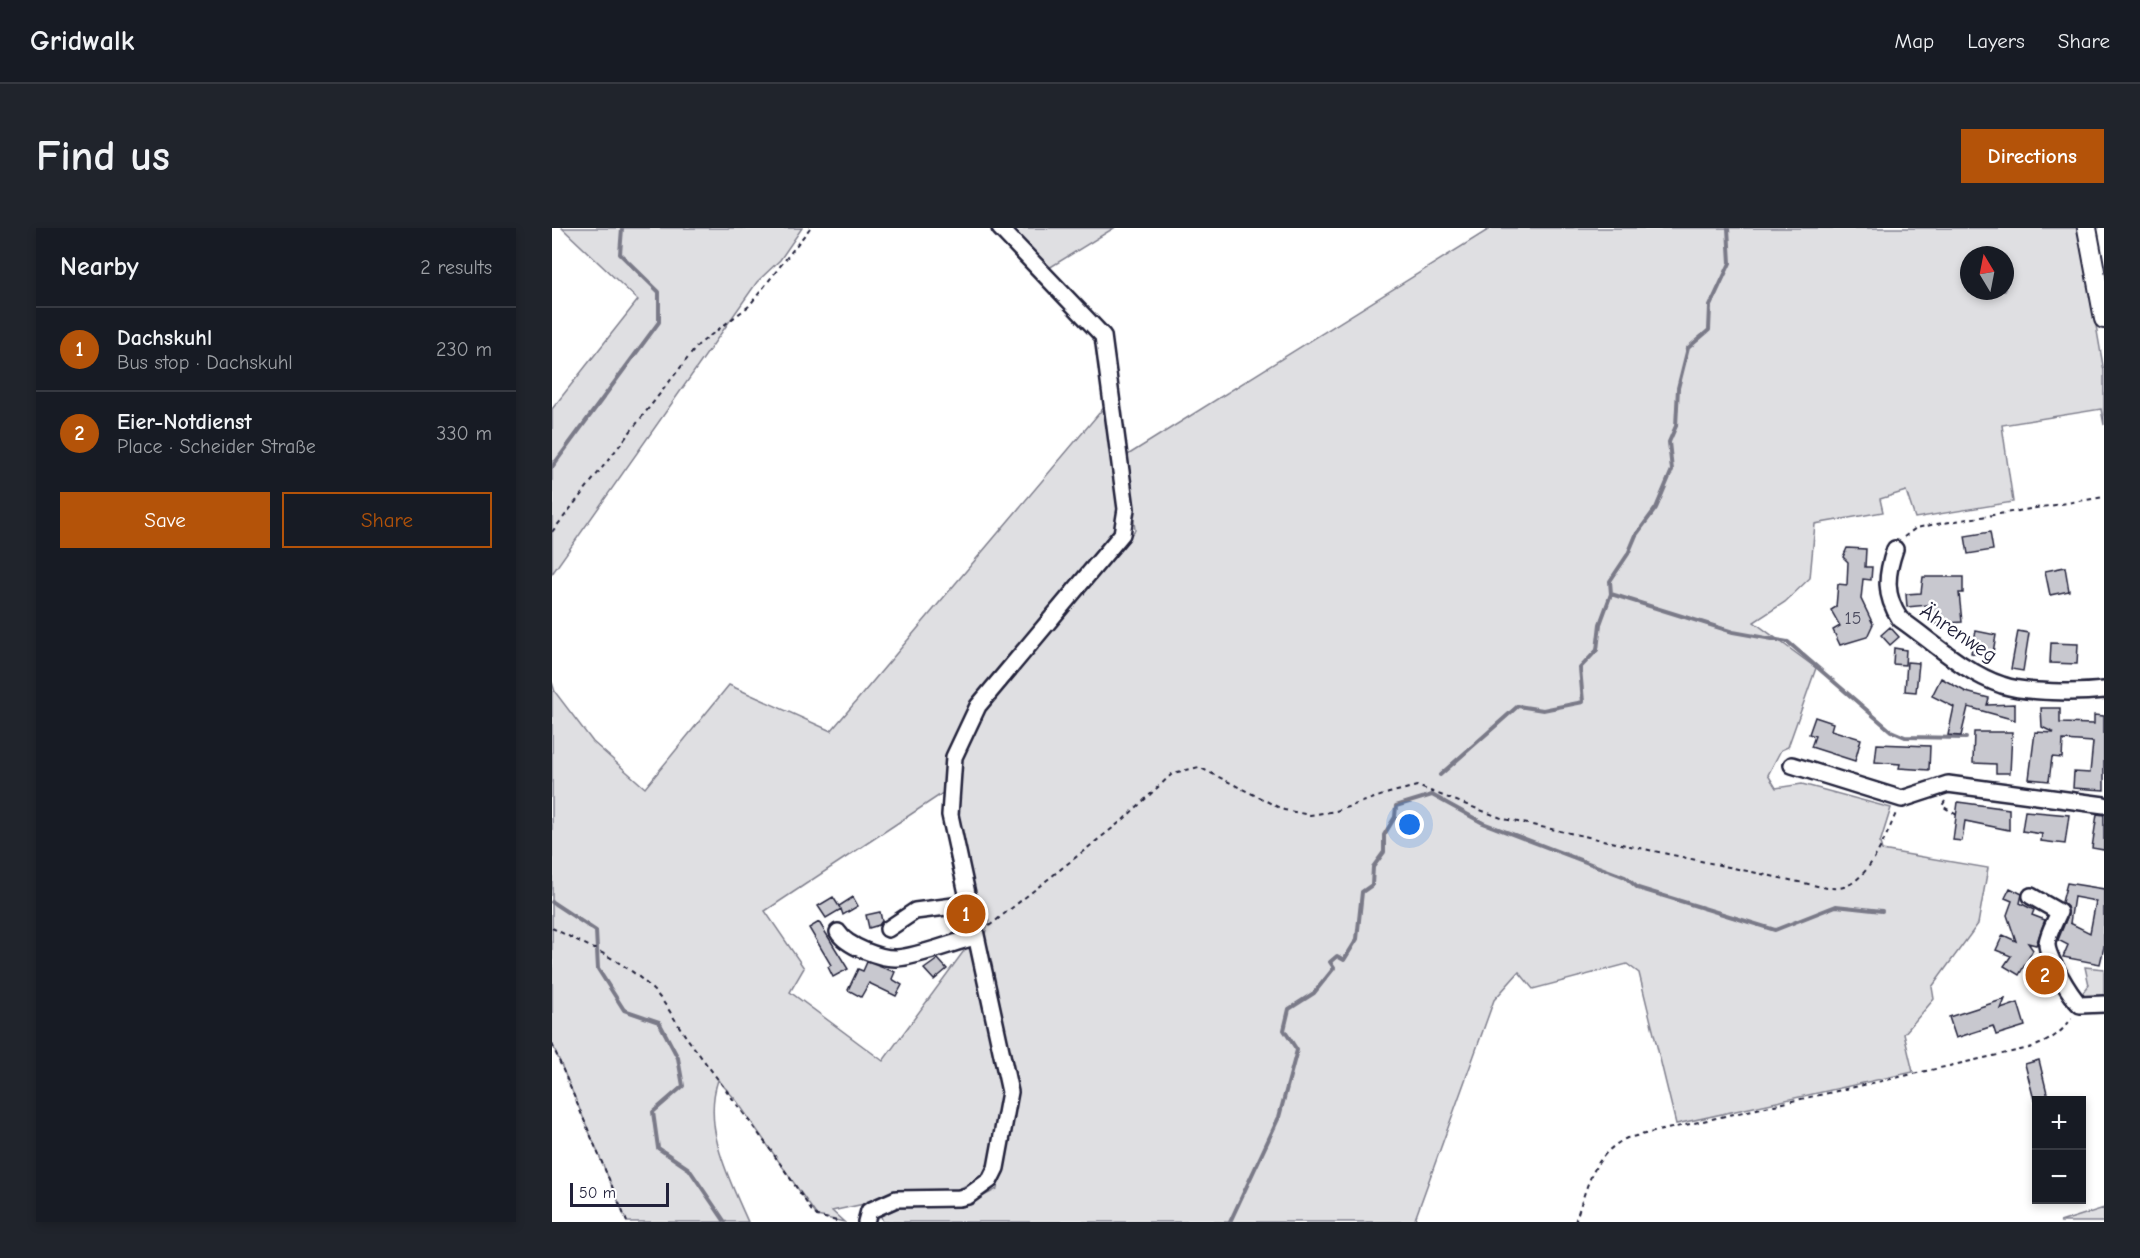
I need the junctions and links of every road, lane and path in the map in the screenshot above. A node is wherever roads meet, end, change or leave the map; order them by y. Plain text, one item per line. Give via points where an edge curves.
1 (810, 228) edge
2 (1000, 228) edge
3 (2091, 229) edge
4 (2104, 319) edge
5 (2104, 497) edge
6 (552, 532) edge
7 (1895, 549) joint
8 (2104, 690) edge
9 (1792, 765) dead end
10 (1967, 786) junction
11 (1902, 799) junction
12 (2104, 805) edge
13 (1957, 815) dead end
14 (2031, 896) dead end
15 (969, 904) junction
16 (552, 928) edge
17 (888, 929) dead end
18 (838, 932) dead end
19 (975, 937) junction
20 (2104, 1004) edge
21 (2080, 1005) junction
22 (552, 1044) edge
23 (627, 1222) edge
24 (840, 1222) edge
25 (866, 1222) edge
26 (1575, 1222) edge

1 - 6 path via 749,306 698,345
2 - 15 street via 1102,336 1126,509 1122,534 978,706 954,757 950,815
3 - 4 main road
5 - 7 path via 1916,528
7 - 8 street, Ährenweg via 1886,573 1892,606 1900,619 1977,674 2003,686 2077,693
9 - 11 street
10 - 11 street via 1938,786
10 - 12 street
10 - 13 path via 1941,804
11 - 19 path via 1881,847 1856,881 1844,888 1827,888 1504,819 1417,786 1336,811 1310,815 1284,810 1199,767 1173,773 1124,819
14 - 21 street via 2059,912 2047,944 2049,953
15 - 17 street via 915,911
15 - 19 street
16 - 24 path via 636,975 654,991 736,1100 811,1210
18 - 19 street via 844,941 857,948 896,958
19 - 25 street via 1010,1092 996,1168 990,1180 968,1196 896,1199 869,1211
20 - 21 street
21 - 26 path via 2058,1035 2030,1048 1627,1138 1602,1156
22 - 23 path

